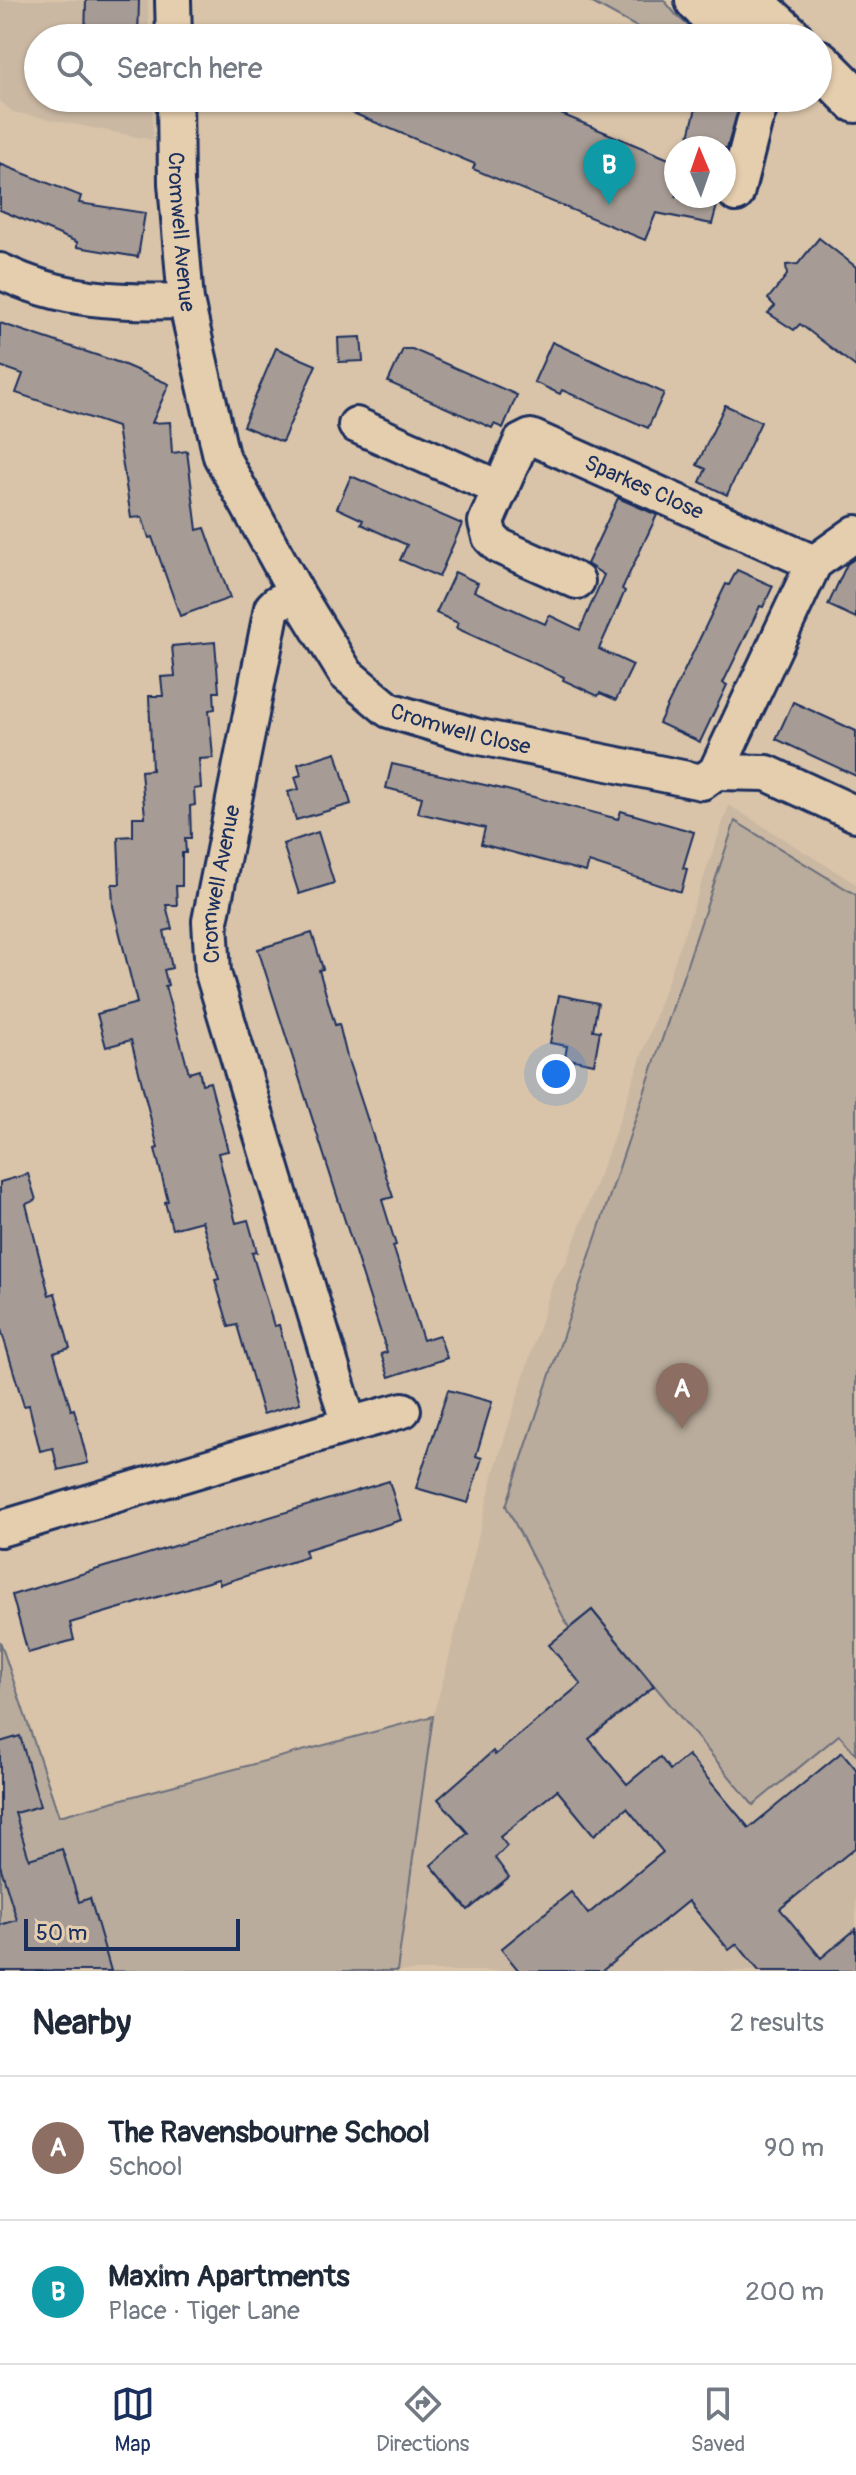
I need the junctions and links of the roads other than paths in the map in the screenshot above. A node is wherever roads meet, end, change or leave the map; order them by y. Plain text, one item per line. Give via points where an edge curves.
1 (173, 0) edge
2 (698, 0) edge
3 (748, 0) edge
4 (174, 24) edge
5 (721, 24) edge
6 (775, 24) edge
7 (832, 76) edge
8 (832, 97) edge
9 (856, 100) edge
10 (856, 109) edge
11 (175, 112) edge
12 (758, 112) edge
13 (736, 194) dead end
14 (0, 271) edge
15 (186, 301) junction
16 (356, 425) dead end
17 (501, 489) junction
18 (856, 533) edge
19 (814, 563) junction
20 (577, 581) dead end
21 (297, 594) junction
22 (716, 772) junction
23 (856, 814) edge
24 (403, 1410) dead end
25 (349, 1425) junction
26 (0, 1529) edge

1 - 4 street
2 - 5 main road
3 - 6 main road
7 - 9 main road
8 - 10 main road
11 - 15 street, Cromwell Avenue
12 - 13 street
14 - 15 street via 81,298
15 - 21 street, Cromwell Avenue via 221,456
16 - 17 street
17 - 19 street, Sparkes Close via 521,442 531,437
17 - 20 street, Sparkes Close via 486,522 490,537
18 - 19 street
19 - 22 street
21 - 22 street, Cromwell Close via 346,674 389,710 475,736 679,779 702,782
21 - 25 street, Cromwell Avenue via 272,608 210,921 213,973
22 - 23 street via 767,773
24 - 25 street
25 - 26 street

